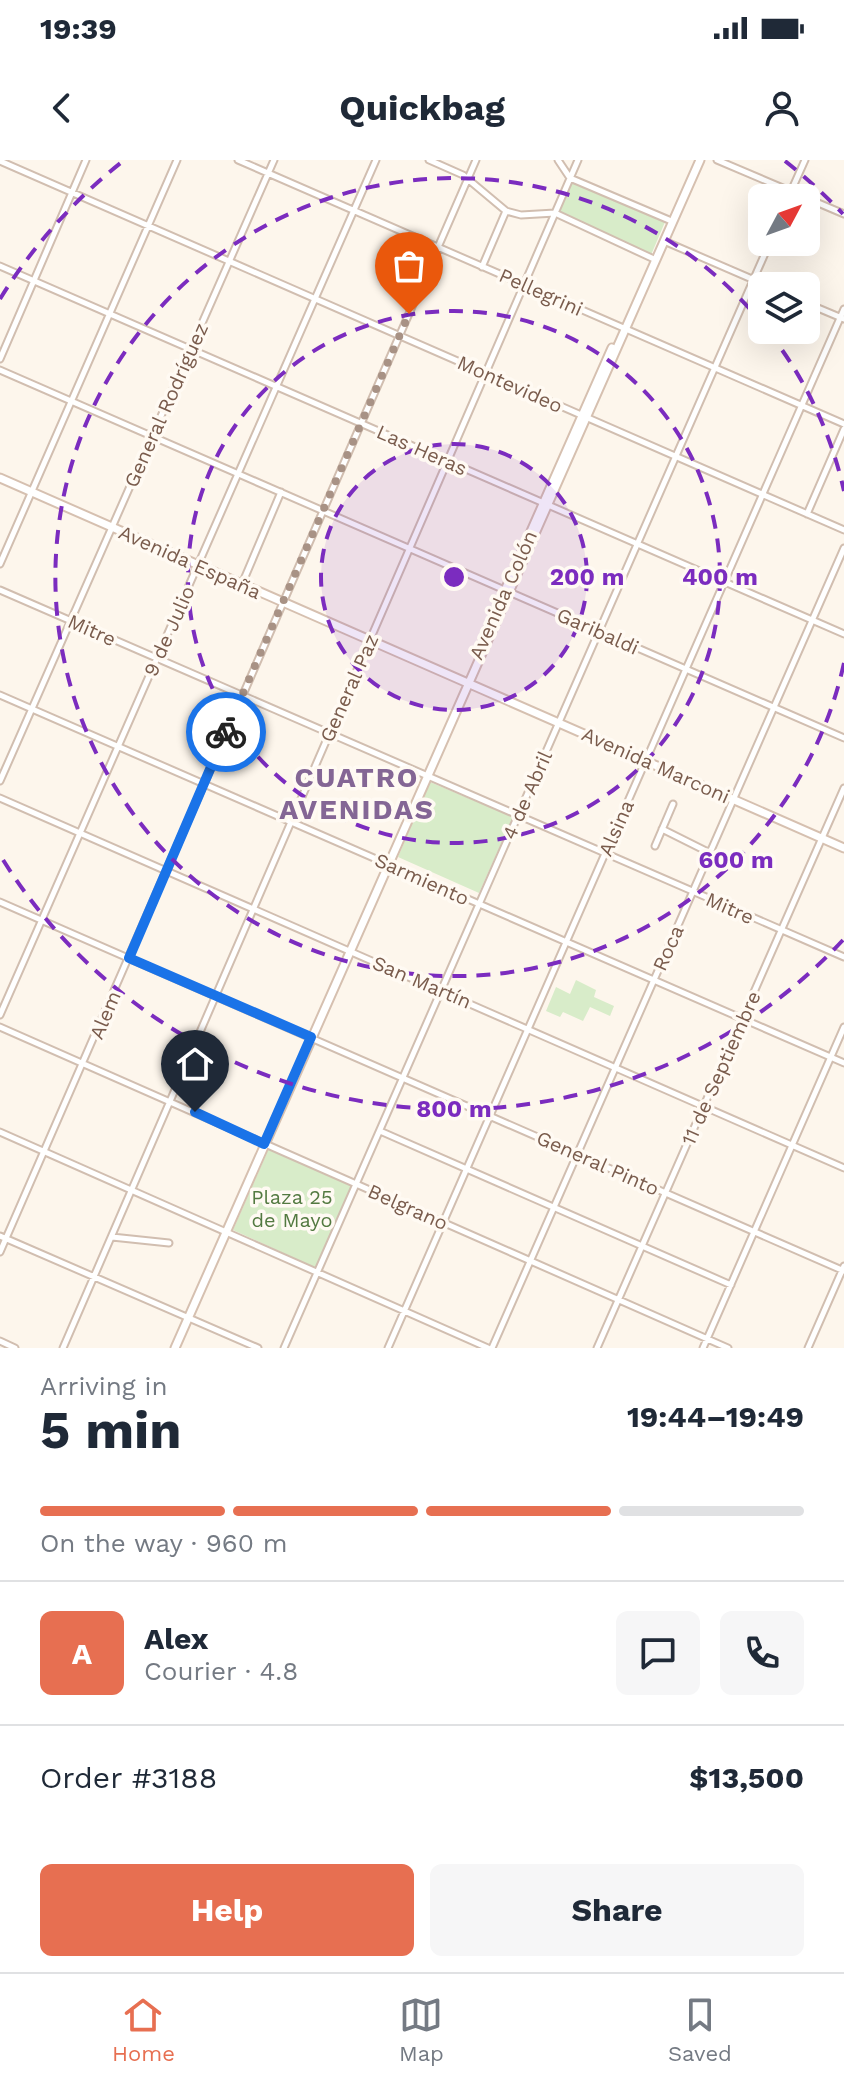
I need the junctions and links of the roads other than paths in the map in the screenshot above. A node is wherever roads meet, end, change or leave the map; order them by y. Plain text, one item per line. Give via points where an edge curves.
1 (86, 160) edge
2 (177, 160) edge
3 (238, 160) edge
4 (274, 160) edge
5 (376, 160) edge
6 (429, 160) edge
7 (476, 160) edge
8 (558, 160) edge
9 (578, 160) edge
10 (697, 160) edge
11 (717, 160) edge
12 (805, 160) edge
13 (0, 161) edge
14 (268, 173) junction
15 (570, 178) junction
16 (468, 179) junction
17 (767, 184) edge
18 (795, 184) edge
19 (72, 192) junction
20 (820, 206) edge
21 (354, 211) junction
22 (506, 211) junction
23 (555, 213) junction
24 (844, 214) edge
25 (669, 220) junction
26 (148, 226) junction
27 (664, 241) junction
28 (438, 247) junction
29 (654, 259) junction
30 (229, 261) junction
31 (0, 266) edge
32 (482, 267) junction
33 (748, 277) edge
34 (34, 281) junction
35 (524, 285) junction
36 (748, 294) edge
37 (315, 299) junction
38 (820, 309) edge
39 (844, 309) edge
40 (110, 314) junction
41 (842, 318) edge
42 (624, 328) junction
43 (399, 336) junction
44 (190, 349) junction
45 (0, 359) edge
46 (715, 368) junction
47 (0, 370) edge
48 (485, 373) junction
49 (276, 387) junction
50 (72, 401) junction
51 (801, 406) junction
52 (584, 417) junction
53 (361, 423) junction
54 (844, 427) edge
55 (152, 436) junction
56 (676, 457) junction
57 (447, 461) junction
58 (238, 474) junction
59 (0, 478) edge
60 (31, 492) junction
61 (281, 492) junction
62 (762, 495) junction
63 (546, 504) junction
64 (323, 511) junction
65 (807, 514) junction
66 (112, 527) junction
67 (844, 530) edge
68 (638, 544) junction
69 (409, 548) junction
70 (844, 548) edge
71 (0, 564) edge
72 (198, 565) junction
73 (724, 582) junction
74 (242, 584) junction
75 (0, 590) edge
76 (507, 591) junction
77 (283, 602) junction
78 (812, 620) junction
79 (70, 621) junction
80 (599, 631) junction
81 (844, 634) edge
82 (369, 640) junction
83 (157, 658) junction
84 (686, 669) junction
85 (467, 683) junction
86 (0, 695) edge
87 (242, 695) junction
88 (774, 707) junction
89 (32, 708) junction
90 (559, 723) junction
91 (329, 733) junction
92 (844, 738) edge
93 (118, 746) junction
94 (646, 761) junction
95 (427, 776) junction
96 (0, 781) edge
97 (204, 783) junction
98 (844, 788) edge
99 (0, 798) edge
100 (734, 799) junction
101 (673, 804) dead end
102 (518, 816) junction
103 (290, 821) junction
104 (662, 829) junction
105 (80, 833) junction
106 (822, 838) junction
107 (655, 846) dead end
108 (844, 848) edge
109 (605, 853) junction
110 (710, 853) junction
111 (388, 864) junction
112 (167, 871) junction
113 (693, 892) junction
114 (0, 902) edge
115 (480, 904) junction
116 (253, 909) junction
117 (42, 920) junction
118 (781, 930) junction
119 (566, 942) junction
120 (350, 951) junction
121 (844, 957) edge
122 (129, 958) junction
123 (654, 980) junction
124 (441, 990) junction
125 (217, 996) junction
126 (0, 1015) edge
127 (742, 1018) junction
128 (0, 1027) edge
129 (844, 1027) edge
130 (528, 1028) junction
131 (311, 1037) junction
132 (831, 1057) junction
133 (844, 1063) edge
134 (84, 1064) junction
135 (616, 1067) junction
136 (404, 1077) junction
137 (171, 1102) junction
138 (704, 1105) junction
139 (490, 1115) junction
140 (379, 1131) junction
141 (0, 1132) edge
142 (264, 1144) junction
143 (792, 1145) junction
144 (45, 1152) junction
145 (578, 1154) junction
146 (844, 1168) edge
147 (466, 1169) junction
148 (355, 1183) junction
149 (132, 1190) junction
150 (665, 1193) junction
151 (554, 1208) junction
152 (443, 1223) junction
153 (226, 1231) junction
154 (754, 1231) junction
155 (3, 1237) edge
156 (112, 1237) junction
157 (169, 1243) dead end
158 (642, 1246) junction
159 (0, 1252) edge
160 (531, 1261) junction
161 (843, 1269) edge
162 (318, 1271) junction
163 (94, 1277) junction
164 (731, 1285) junction
165 (619, 1300) junction
166 (405, 1309) junction
167 (188, 1318) junction
168 (707, 1339) junction
169 (0, 1341) edge
170 (15, 1348) edge
171 (63, 1348) edge
172 (175, 1348) edge
173 (258, 1348) edge
174 (284, 1348) edge
175 (388, 1348) edge
176 (490, 1348) edge
177 (597, 1348) edge
178 (703, 1348) edge
179 (728, 1348) edge
180 (808, 1348) edge

1 - 19 street
2 - 26 street
3 - 14 street, Pellegrini
4 - 14 street, General Rodríguez
5 - 21 street, 9 de Julio
6 - 16 street
7 - 16 street, Alem
8 - 15 street
9 - 15 street, General Paz
10 - 25 main road, Avenida Colón
10 - 27 main road, Avenida Colón
11 - 17 street
12 - 18 street
13 - 19 street, Montevideo
14 - 21 street, Pellegrini
14 - 30 street, General Rodríguez
15 - 23 street, General Paz
15 - 25 street
16 - 22 street
16 - 28 street, Alem
19 - 26 street, Montevideo
19 - 34 street
20 - 24 street
21 - 28 street, Pellegrini
21 - 37 street, 9 de Julio
22 - 23 street
22 - 32 street
23 - 29 street
23 - 35 street, General Paz
25 - 29 main road, Avenida Colón
26 - 30 street, Montevideo
26 - 40 street
27 - 29 main road, Avenida Colón
27 - 33 street
28 - 32 street, Pellegrini
28 - 43 street, Alem
29 - 42 main road, Avenida Colón
30 - 37 street, Montevideo
30 - 44 street, General Rodríguez
31 - 34 street, Las Heras
32 - 35 street, Pellegrini
34 - 40 street, Las Heras
34 - 45 street
35 - 42 street, Pellegrini
35 - 48 street, General Paz
36 - 46 street, 4 de Abril
37 - 43 street, Montevideo
37 - 49 street, 9 de Julio
38 - 41 street
39 - 41 street, Alsina
40 - 44 street, Las Heras
40 - 50 street
41 - 51 street, Alsina
42 - 46 street, Pellegrini
42 - 52 main road, Avenida Colón
43 - 48 street, Montevideo
43 - 53 street, Alem
44 - 49 street, Las Heras
44 - 55 street, General Rodríguez
46 - 51 street, Pellegrini
46 - 56 street, 4 de Abril
47 - 50 street, Garibaldi
48 - 52 street, Montevideo
48 - 57 street, General Paz
49 - 53 street, Las Heras
49 - 58 street, 9 de Julio
50 - 55 street, Garibaldi
50 - 60 street
51 - 54 street, Pellegrini
51 - 62 street, Alsina
52 - 56 street, Montevideo
52 - 63 main road, Avenida Colón
53 - 57 street, Las Heras
53 - 64 street, Alem
54 - 65 street
55 - 58 street, Garibaldi
55 - 66 street, General Rodríguez
56 - 62 street, Montevideo
56 - 68 street, 4 de Abril
57 - 63 street, Las Heras
57 - 69 street, General Paz
58 - 61 street, Garibaldi
58 - 72 street, 9 de Julio
59 - 60 main road, Avenida España
60 - 66 main road, Avenida España
60 - 71 street
61 - 64 street, Garibaldi
61 - 74 street
62 - 65 street, Montevideo
62 - 73 street, Alsina
63 - 68 street, Las Heras
63 - 76 main road, Avenida Colón
64 - 69 street, Garibaldi
64 - 77 street, Alem
65 - 67 street, Montevideo
66 - 72 main road, Avenida España
66 - 79 street, General Rodríguez
68 - 73 street, Las Heras
68 - 80 street, 4 de Abril
69 - 76 street, Garibaldi
69 - 82 street, General Paz
70 - 78 street, Roca
72 - 74 main road, Avenida España
72 - 83 street, 9 de Julio
73 - 78 street, Las Heras
73 - 84 street, Alsina
74 - 77 main road, Avenida España
75 - 79 street, Mitre
76 - 80 street, Garibaldi
76 - 85 main road, Avenida Colón
77 - 82 main road, Avenida España
77 - 87 street, Alem
78 - 81 street, Las Heras
78 - 88 street, Roca
79 - 83 street, Mitre
79 - 89 street, General Rodríguez
80 - 84 street, Garibaldi
80 - 90 street, 4 de Abril
82 - 85 main road, Avenida España
82 - 91 street, General Paz
83 - 87 street, Mitre
83 - 93 street, 9 de Julio
84 - 88 street, Garibaldi
84 - 94 street, Alsina
85 - 90 main road, Avenida Marconi
85 - 95 main road, Avenida Colón
86 - 89 street, Sarmiento
87 - 91 street, Mitre
87 - 97 street, Alem
88 - 92 street, Garibaldi
88 - 100 street, Roca
89 - 93 street, Sarmiento
89 - 96 street, General Rodríguez
90 - 94 main road, Avenida Marconi
90 - 102 street, 4 de Abril
91 - 95 street, Mitre
91 - 103 street, General Paz
93 - 97 street, Sarmiento
93 - 105 street, 9 de Julio
94 - 100 main road, Avenida Marconi
94 - 109 street, Alsina
95 - 102 street, Mitre
95 - 111 main road, Avenida Colón
97 - 103 street, Sarmiento
97 - 112 street, Alem
98 - 106 street, 11 de Septiembre
99 - 105 street, San Martín
100 - 106 main road, Avenida Marconi
100 - 110 street, Roca
101 - 104 street
102 - 109 street, Mitre
102 - 115 street, 4 de Abril
103 - 111 street, Sarmiento
103 - 116 street, General Paz
104 - 107 street
104 - 110 street
105 - 112 street, San Martín
105 - 117 street, 9 de Julio
106 - 108 main road, Avenida Marconi
106 - 118 street, 11 de Septiembre
109 - 113 street, Mitre
109 - 119 street, Alsina
110 - 113 street, Roca
111 - 115 street, Sarmiento
111 - 120 main road, Avenida Colón
112 - 116 street, San Martín
112 - 122 street, Alem
113 - 118 street, Mitre
113 - 123 street, Roca
114 - 117 street, General Pinto
115 - 119 street, Sarmiento
115 - 124 street, 4 de Abril
116 - 120 street, San Martín
116 - 125 street, General Paz
117 - 122 street, General Pinto
117 - 126 street, 9 de Julio
118 - 121 street, Mitre
118 - 127 street, 11 de Septiembre
119 - 123 street, Sarmiento
119 - 130 street, Alsina
120 - 124 street, San Martín
120 - 131 main road, Avenida Colón
122 - 125 street, General Pinto
122 - 134 street, Alem
123 - 127 street, Sarmiento
123 - 135 street, Roca
124 - 130 street, San Martín
124 - 136 street, 4 de Abril
125 - 131 street, General Pinto
125 - 137 street, General Paz
127 - 132 street, Sarmiento
127 - 138 street, 11 de Septiembre
128 - 134 street, Belgrano
129 - 132 street
130 - 135 street, San Martín
130 - 139 street, Alsina
131 - 136 street, General Pinto
131 - 142 main road, Avenida Colón
132 - 133 street, Sarmiento
132 - 143 street
134 - 137 street, Belgrano
134 - 144 street, Alem
135 - 138 street, San Martín
135 - 145 street, Roca
136 - 139 street, General Pinto
136 - 140 street, 4 de Abril
137 - 142 street, Belgrano
137 - 149 street, General Paz
138 - 143 street, San Martín
138 - 150 street, 11 de Septiembre
139 - 145 street, General Pinto
139 - 147 street, Alsina
140 - 147 street
140 - 148 street, 4 de Abril
141 - 144 street
142 - 148 street, Belgrano
142 - 153 main road, Avenida Colón
143 - 146 street, San Martín
143 - 154 street
144 - 149 street
144 - 155 street, Alem
145 - 150 street, General Pinto
145 - 151 street, Roca
147 - 151 street
147 - 152 street, Alsina
148 - 152 street, Belgrano
148 - 162 street, 4 de Abril
149 - 153 street
149 - 156 street, General Paz
150 - 154 street, General Pinto
150 - 158 street, 11 de Septiembre
151 - 158 street
151 - 160 street, Roca
152 - 160 street, Belgrano
152 - 166 street, Alsina
153 - 162 street
153 - 167 main road, Avenida Colón
154 - 161 street, General Pinto
154 - 164 street
155 - 159 street, Alem
155 - 163 street
156 - 157 street
156 - 163 street, General Paz
158 - 164 street
158 - 165 street, 11 de Septiembre
160 - 165 street, Belgrano
160 - 176 street, Roca
161 - 180 street
162 - 166 street
162 - 174 street, 4 de Abril
163 - 167 street
163 - 171 street, General Paz
164 - 168 street
165 - 168 street, Belgrano
165 - 177 street, 11 de Septiembre
166 - 175 street, Alsina
166 - 176 street
167 - 172 main road, Avenida Colón
167 - 173 street
168 - 178 street
168 - 179 street, Belgrano
169 - 170 street

